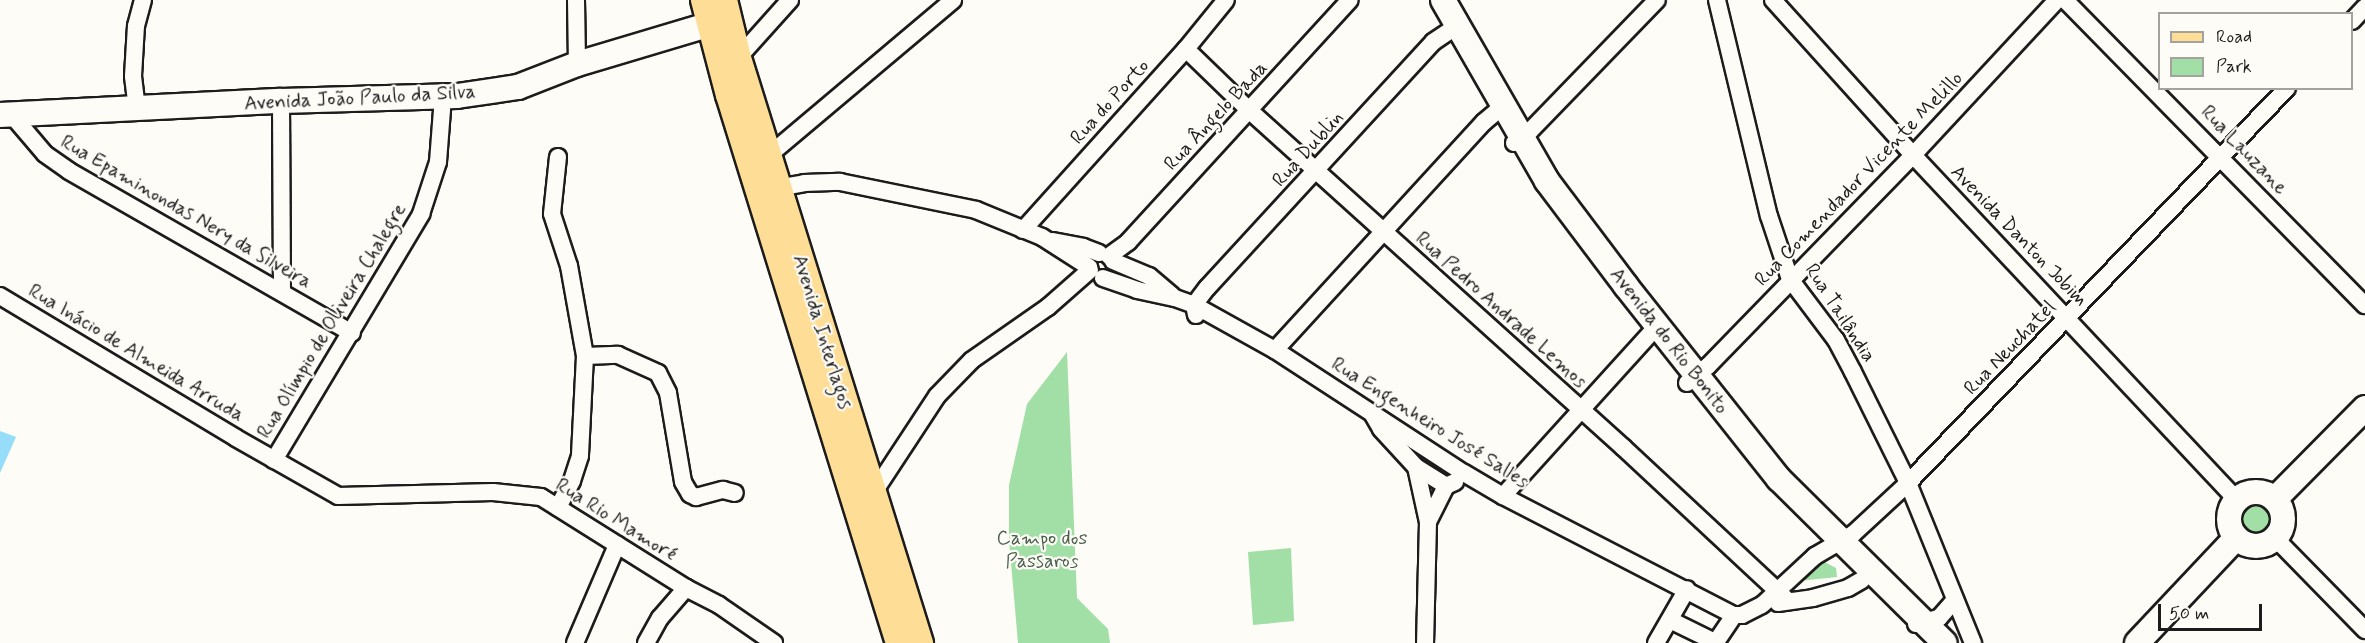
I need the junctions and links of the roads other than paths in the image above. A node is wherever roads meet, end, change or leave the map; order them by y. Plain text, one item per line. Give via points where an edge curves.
1 (143, 0) edge
2 (576, 0) edge
3 (790, 0) edge
4 (953, 0) edge
5 (1226, 0) edge
6 (1350, 0) edge
7 (1430, 0) edge
8 (1443, 0) edge
9 (1657, 0) edge
10 (1718, 0) edge
11 (1773, 0) edge
12 (2057, 0) edge
13 (2065, 0) edge
14 (2365, 7) edge
15 (717, 11) edge
16 (2353, 20) edge
17 (1453, 28) junction
18 (1186, 49) junction
19 (738, 58) junction
20 (577, 64) junction
21 (2285, 90) edge
22 (443, 97) junction
23 (281, 101) junction
24 (137, 109) junction
25 (1499, 109) junction
26 (1250, 111) junction
27 (6, 115) edge
28 (1518, 141) junction
29 (1913, 155) junction
30 (768, 156) junction
31 (558, 157) dead end
32 (2221, 157) junction
33 (1316, 171) junction
34 (777, 188) junction
35 (1023, 230) junction
36 (1382, 231) junction
37 (1100, 264) junction
38 (1790, 279) junction
39 (282, 292) junction
40 (0, 296) edge
41 (2365, 305) edge
42 (1196, 313) junction
43 (2068, 318) junction
44 (1652, 330) junction
45 (352, 333) junction
46 (1275, 350) junction
47 (585, 356) junction
48 (1691, 379) junction
49 (2365, 408) edge
50 (1579, 410) junction
51 (1372, 412) junction
52 (274, 460) junction
53 (1448, 462) junction
54 (1416, 467) junction
55 (1464, 473) junction
56 (1908, 483) junction
57 (1446, 486) junction
58 (735, 494) dead end
59 (1503, 496) junction
60 (346, 498) joint
61 (2236, 499) junction
62 (2275, 499) junction
63 (865, 504) junction
64 (558, 507) junction
65 (1428, 522) junction
66 (2236, 538) junction
67 (2275, 538) junction
68 (1834, 544) junction
69 (617, 545) junction
70 (1862, 580) junction
71 (686, 588) junction
72 (1687, 589) junction
73 (1783, 595) junction
74 (1954, 601) junction
75 (1734, 615) junction
76 (1670, 620) junction
77 (1920, 630) edge
78 (2365, 630) edge
79 (575, 643) edge
80 (646, 643) edge
81 (774, 643) edge
82 (899, 643) edge
83 (920, 643) edge
84 (1425, 643) edge
85 (1656, 643) edge
86 (1717, 643) edge
87 (1945, 643) edge
88 (1973, 643) edge
89 (2136, 643) edge

1 - 24 street via 136,26 133,76
2 - 20 street
3 - 19 street
4 - 30 street
5 - 18 street, Rua do Porto
6 - 26 street, Rua Ângelo Bada
7 - 17 street, Avenida do Rio Bonito
8 - 17 street, Avenida do Rio Bonito
9 - 28 street
10 - 38 street, Rua Tailândia via 1769,216
11 - 29 street, Avenida Danton Jobim
12 - 29 street, Rua Comendador Vicente Melillo
13 - 32 street, Rua Lauzane
14 - 16 street
15 - 19 main road, Avenida Interlagos
15 - 20 street, Avenida João Paulo da Silva
15 - 63 main road, Avenida Interlagos via 729,95
17 - 25 street, Avenida do Rio Bonito
17 - 33 street, Rua Dublin via 1433,42
18 - 26 street, Rua Pedro Andrade Lemos
18 - 35 street, Rua do Porto
19 - 30 main road, Avenida Interlagos
20 - 22 street, Avenida João Paulo da Silva via 518,87
21 - 32 street, Rua Neuchatel
22 - 23 street, Avenida João Paulo da Silva
22 - 45 street, Rua Olímpio de Oliveira Chalegre via 438,162 430,193
23 - 24 street, Avenida João Paulo da Silva
23 - 39 street
24 - 27 street, Avenida João Paulo da Silva
25 - 28 street, Avenida do Rio Bonito
25 - 36 street
26 - 33 street, Rua Pedro Andrade Lemos
26 - 37 street, Rua Ângelo Bada via 1128,242
27 - 39 street, Rua Epaminondas Nery da Silveira via 45,154 69,171
28 - 44 street, Avenida do Rio Bonito via 1583,253
29 - 38 street, Rua Comendador Vicente Melillo
29 - 43 street, Avenida Danton Jobim
30 - 34 main road, Avenida Interlagos
31 - 47 street via 552,214 569,266
32 - 41 street, Rua Lauzane
32 - 43 street, Rua Neuchatel
33 - 36 street, Rua Pedro Andrade Lemos
33 - 42 street, Rua Dublin
34 - 35 street, Rua Engenheiro José Salles via 840,182 976,210
34 - 63 main road, Avenida Interlagos
35 - 37 street, Rua Engenheiro José Salles
36 - 46 street
36 - 50 street, Rua Pedro Andrade Lemos
37 - 42 street, Rua Engenheiro José Salles via 1149,276
37 - 63 street, Rua Ângelo Bada via 1048,308 972,360 937,396
38 - 48 street, Rua Comendador Vicente Melillo
38 - 56 street, Rua Tailândia via 1836,340
39 - 45 street, Rua Epaminondas Nery da Silveira
40 - 52 street, Rua Inácio de Almeida Arruda
42 - 46 street, Rua Engenheiro José Salles via 1252,344
43 - 56 street, Rua Neuchatel
43 - 61 street, Avenida Danton Jobim
44 - 48 street, Avenida do Rio Bonito
44 - 50 street
45 - 52 street, Rua Olímpio de Oliveira Chalegre
46 - 51 street, Rua Engenheiro José Salles
47 - 58 street via 618,355 658,373 668,393 683,482 690,494 696,497 723,490
47 - 64 street via 580,456
48 - 68 street, Avenida do Rio Bonito via 1774,492
49 - 62 street
50 - 59 street
50 - 73 street, Rua Pedro Andrade Lemos
51 - 53 street, Rua Engenheiro José Salles
51 - 54 street via 1381,429
52 - 60 street, Rua Inácio de Almeida Arruda
53 - 55 street, Rua Engenheiro José Salles
53 - 57 street
54 - 57 street
54 - 65 street
55 - 57 street
55 - 59 street, Rua Engenheiro José Salles
56 - 68 street, Rua Neuchatel via 1853,534
56 - 74 street, Rua Tailândia
57 - 65 street
59 - 72 street, Rua Engenheiro José Salles
60 - 64 street, Rua Rio Mamoré via 502,492 541,497
61 - 62 street via 2260,491
61 - 66 street via 2228,523
62 - 67 street via 2283,514
63 - 82 main road, Avenida Interlagos
63 - 83 main road, Avenida Interlagos
64 - 69 street, Rua Rio Mamoré
65 - 84 street
66 - 67 street via 2260,546
66 - 89 street
67 - 78 street
68 - 70 street, Avenida do Rio Bonito
68 - 73 street, Rua Neuchatel
68 - 77 street, Avenida do Rio Bonito
69 - 71 street, Rua Rio Mamoré
69 - 79 street
70 - 73 street via 1813,598
70 - 77 street, Avenida do Rio Bonito
71 - 80 street via 660,618
71 - 81 street, Rua Rio Mamoré via 719,605
72 - 75 street, Rua Engenheiro José Salles
72 - 76 street
73 - 75 street via 1750,613
74 - 77 street via 1939,618
74 - 88 street, Rua Tailândia
75 - 86 street
76 - 85 street
76 - 86 street
77 - 87 street, Avenida do Rio Bonito

